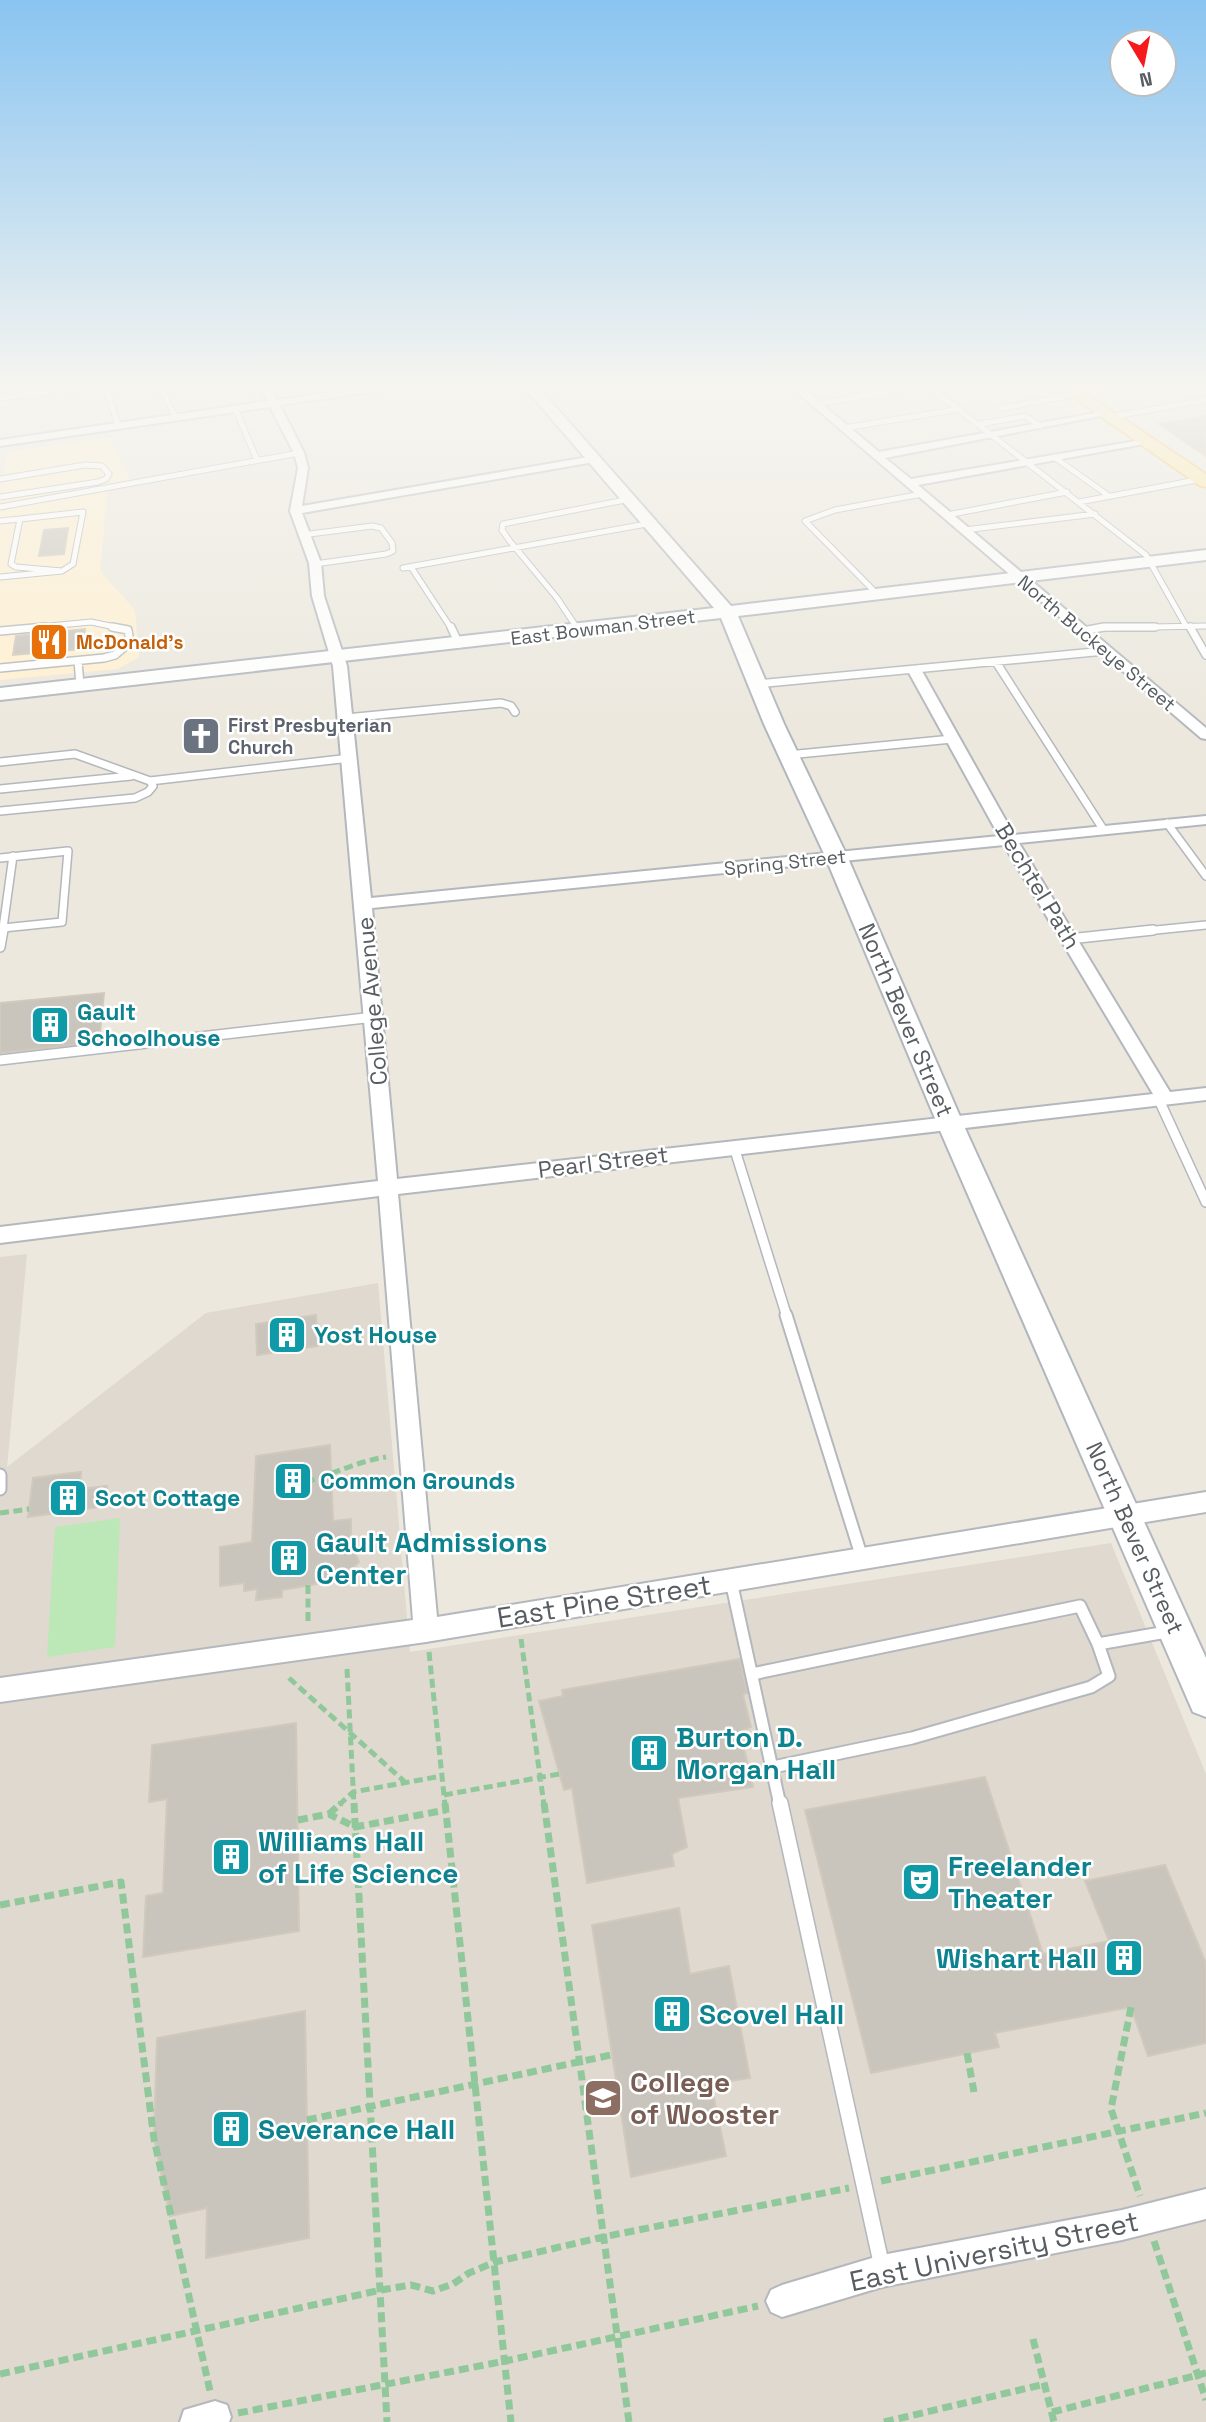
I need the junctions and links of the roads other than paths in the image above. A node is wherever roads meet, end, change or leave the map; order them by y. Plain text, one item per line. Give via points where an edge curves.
1 (36, 501) edge
2 (80, 501) edge
3 (298, 501) edge
4 (353, 501) edge
5 (620, 501) edge
6 (632, 501) edge
7 (884, 501) edge
8 (930, 501) edge
9 (1020, 501) edge
10 (1084, 501) edge
11 (1079, 502) joint
12 (0, 507) edge
13 (296, 511) junction
14 (83, 512) junction
15 (1095, 514) junction
16 (947, 515) junction
17 (20, 519) junction
18 (0, 521) edge
19 (652, 523) junction
20 (964, 530) junction
21 (302, 535) junction
22 (514, 547) junction
23 (1206, 555) edge
24 (1152, 563) junction
25 (315, 564) junction
26 (62, 571) junction
27 (0, 577) edge
28 (1024, 582) junction
29 (878, 595) junction
30 (727, 612) junction
31 (1188, 626) junction
32 (1206, 626) edge
33 (578, 630) junction
34 (0, 631) edge
35 (1083, 631) junction
36 (459, 643) junction
37 (1105, 651) junction
38 (1206, 655) edge
39 (339, 657) junction
40 (78, 661) junction
41 (996, 662) junction
42 (0, 668) edge
43 (915, 671) junction
44 (757, 684) junction
45 (80, 685) junction
46 (0, 694) edge
47 (515, 712) dead end
48 (346, 718) junction
49 (1206, 735) edge
50 (953, 739) junction
51 (788, 755) junction
52 (350, 758) junction
53 (0, 762) edge
54 (135, 775) junction
55 (150, 781) junction
56 (0, 789) edge
57 (0, 811) edge
58 (1206, 820) edge
59 (1167, 823) junction
60 (1102, 830) junction
61 (1009, 840) junction
62 (13, 856) junction
63 (836, 856) junction
64 (0, 858) edge
65 (1206, 876) edge
66 (364, 904) junction
67 (1206, 925) edge
68 (3, 928) junction
69 (1069, 939) junction
70 (0, 947) edge
71 (374, 1017) junction
72 (0, 1060) edge
73 (1206, 1094) edge
74 (1162, 1099) junction
75 (950, 1122) junction
76 (734, 1147) junction
77 (389, 1188) junction
78 (1206, 1202) edge
79 (0, 1235) edge
80 (0, 1475) edge
81 (0, 1489) edge
82 (1206, 1502) edge
83 (1126, 1516) junction
84 (862, 1558) junction
85 (731, 1580) junction
86 (426, 1630) junction
87 (1176, 1630) junction
88 (1098, 1644) junction
89 (752, 1674) junction
90 (0, 1690) edge
91 (1206, 1699) edge
92 (773, 1767) junction
93 (1206, 2204) edge
94 (882, 2271) junction
95 (782, 2301) road end

1 - 12 lane
2 - 14 lane
3 - 13 street, College Avenue
4 - 13 street
5 - 22 lane via 503,524
6 - 19 main road, North Bever Street
7 - 29 lane via 805,521
8 - 16 street, North Buckeye Street
9 - 16 lane
10 - 11 lane
11 - 15 lane
13 - 21 street, College Avenue
14 - 17 lane
14 - 26 lane via 73,564
15 - 20 lane
15 - 24 lane
16 - 20 street, North Buckeye Street
17 - 18 lane
17 - 26 lane via 11,564
19 - 22 lane
19 - 30 main road, North Bever Street
20 - 28 street, North Buckeye Street
21 - 25 street, College Avenue
21 - 25 lane via 372,527 380,528 392,543 393,551 386,554
22 - 33 lane
22 - 36 lane via 407,568
23 - 24 main road, East Bowman Street
24 - 28 main road, East Bowman Street
24 - 31 lane
25 - 39 street, College Avenue via 318,596
26 - 27 lane
28 - 29 main road, East Bowman Street
28 - 35 street, North Buckeye Street
29 - 30 main road, East Bowman Street
30 - 33 main road, East Bowman Street
30 - 44 main road, North Bever Street
31 - 32 lane
31 - 35 lane
31 - 38 lane
33 - 36 main road, East Bowman Street
34 - 40 lane via 92,622 130,632 129,645 115,655
35 - 37 street, North Buckeye Street
36 - 39 main road, East Bowman Street
37 - 41 lane
37 - 49 street, North Buckeye Street
39 - 45 main road, East Bowman Street
39 - 48 street, College Avenue
40 - 42 lane
40 - 45 lane
41 - 43 lane
41 - 60 lane
43 - 44 lane
43 - 50 street, Bechtel Path
44 - 51 main road, North Bever Street
45 - 46 main road, East Bowman Street
47 - 48 lane via 501,703
48 - 52 street, College Avenue
50 - 51 lane
50 - 61 street, Bechtel Path
51 - 63 main road, North Bever Street
52 - 55 lane
52 - 66 street, College Avenue
53 - 54 lane via 75,754
54 - 55 lane
54 - 56 lane
55 - 57 lane via 153,786 148,792 135,797
58 - 59 street, Spring Street
59 - 60 street, Spring Street
59 - 65 lane
60 - 61 street, Spring Street
61 - 63 street, Spring Street
61 - 69 street, Bechtel Path
62 - 64 lane
62 - 68 lane
62 - 68 lane via 68,851 62,922
63 - 66 street, Spring Street
63 - 75 main road, North Bever Street
66 - 71 street, College Avenue
67 - 69 lane
68 - 70 lane
69 - 74 street, Bechtel Path
71 - 72 lane
71 - 77 street, College Avenue
73 - 74 street, Pearl Street
74 - 75 street, Pearl Street
74 - 78 lane
75 - 76 street, Pearl Street
75 - 83 main road, North Bever Street
76 - 77 street, Pearl Street
76 - 84 lane
77 - 79 street, Pearl Street
77 - 86 street, College Avenue
80 - 81 lane
82 - 83 street, East Pine Street
83 - 84 street, East Pine Street
83 - 87 main road, North Bever Street
84 - 85 street, East Pine Street
85 - 86 street, East Pine Street
85 - 89 lane
86 - 90 street, East Pine Street
87 - 88 lane
87 - 91 main road, North Bever Street
88 - 89 lane via 1080,1606
88 - 92 lane via 1109,1676 1091,1687 912,1738
89 - 92 lane
92 - 94 lane
93 - 94 street, East University Street via 1122,2225
94 - 95 street, East University Street

